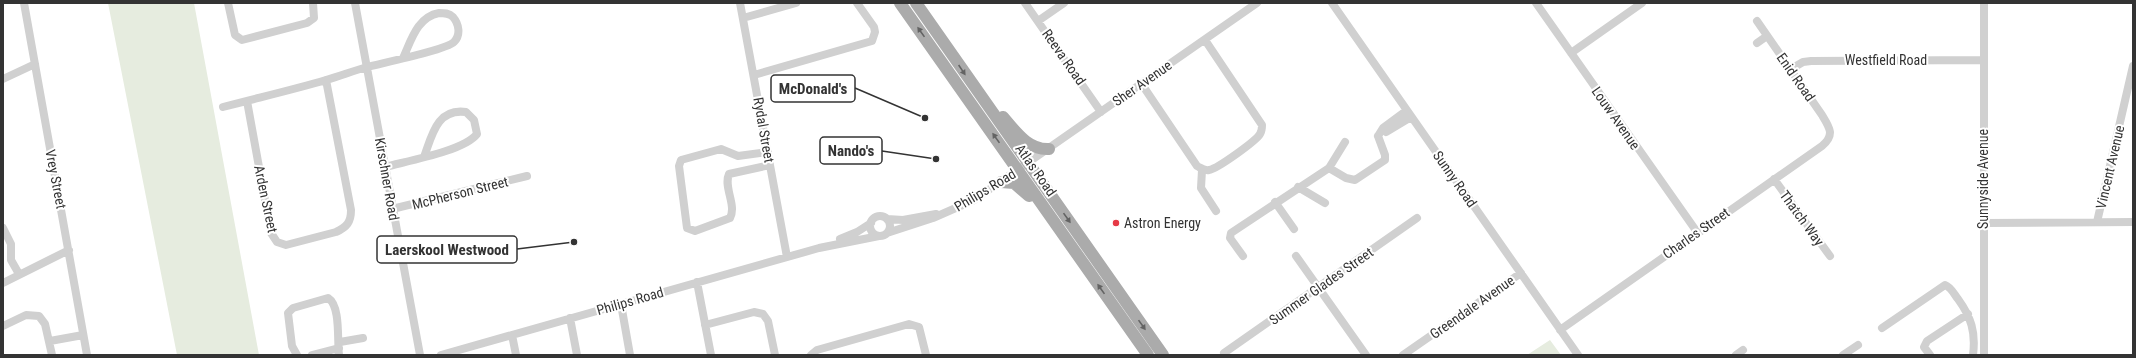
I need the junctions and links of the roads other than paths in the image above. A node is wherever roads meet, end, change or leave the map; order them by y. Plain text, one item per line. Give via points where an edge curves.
1 (24, 3) edge
2 (228, 3) edge
3 (313, 3) edge
4 (355, 3) edge
5 (740, 3) edge
6 (796, 3) edge
7 (857, 3) edge
8 (900, 3) edge
9 (916, 3) edge
10 (1025, 3) edge
11 (1064, 3) edge
12 (1257, 3) edge
13 (1332, 3) edge
14 (1536, 3) edge
15 (1642, 3) edge
16 (1984, 3) edge
17 (743, 18) junction
18 (1038, 21) junction
19 (1757, 21) dead end
20 (1767, 36) junction
21 (1205, 40) junction
22 (1757, 42) dead end
23 (1571, 53) junction
24 (403, 58) junction
25 (1983, 60) junction
26 (35, 64) junction
27 (2133, 66) edge
28 (366, 67) junction
29 (1791, 69) junction
30 (754, 75) junction
31 (3, 79) edge
32 (326, 80) junction
33 (1141, 83) junction
34 (977, 93) junction
35 (247, 101) junction
36 (223, 107) dead end
37 (1101, 112) junction
38 (1408, 114) junction
39 (1831, 135) joint
40 (1345, 142) dead end
41 (1049, 149) junction
42 (768, 152) junction
43 (424, 157) junction
44 (1028, 164) junction
45 (770, 165) junction
46 (385, 167) junction
47 (1328, 168) junction
48 (1018, 170) junction
49 (1202, 170) junction
50 (527, 176) dead end
51 (1774, 179) junction
52 (1002, 182) junction
53 (1298, 187) junction
54 (1274, 202) junction
55 (1325, 203) dead end
56 (392, 209) junction
57 (1216, 210) dead end
58 (941, 215) junction
59 (1417, 218) dead end
60 (887, 219) junction
61 (1053, 221) junction
62 (2097, 222) junction
63 (2133, 222) edge
64 (871, 223) junction
65 (1983, 223) junction
66 (3, 228) edge
67 (1294, 229) dead end
68 (1697, 232) junction
69 (883, 234) junction
70 (819, 248) junction
71 (70, 250) junction
72 (1243, 256) dead end
73 (1296, 256) dead end
74 (1830, 256) dead end
75 (787, 257) junction
76 (1521, 273) junction
77 (19, 274) junction
78 (697, 282) junction
79 (3, 283) edge
80 (1318, 287) junction
81 (621, 304) junction
82 (1968, 314) junction
83 (570, 318) junction
84 (705, 325) junction
85 (3, 326) edge
86 (1882, 328) dead end
87 (1560, 330) junction
88 (83, 335) junction
89 (512, 335) junction
90 (364, 338) dead end
91 (50, 341) junction
92 (1858, 345) dead end
93 (339, 349) edge
94 (1743, 350) dead end
95 (1224, 353) dead end
96 (52, 355) edge
97 (87, 355) edge
98 (297, 355) edge
99 (312, 355) edge
100 (420, 355) edge
101 (441, 355) edge
102 (516, 355) edge
103 (576, 355) edge
104 (630, 355) edge
105 (711, 355) edge
106 (775, 355) edge
107 (812, 355) edge
108 (926, 355) edge
109 (1148, 355) edge
110 (1163, 355) edge
111 (1366, 355) edge
112 (1403, 355) edge
113 (1578, 355) edge
114 (1736, 355) edge
115 (1843, 355) edge
116 (1930, 355) edge
117 (1973, 355) edge
118 (1984, 355) edge

1 - 26 street, Vrey Street
2 - 3 street via 235,35 242,40 307,23 314,18
4 - 28 street, Kirschner Road
5 - 17 street, Rydal Street
6 - 17 street
7 - 30 street via 876,32 872,41
48 -> 8 main road, Atlas Road
9 -> 34 main road, Atlas Road
10 - 18 street, Reeva Road
11 - 18 street
12 - 21 street, Sher Avenue
13 - 38 street, Sunny Road
14 - 23 street, Louw Avenue
15 - 23 street
16 - 25 street, Sunnyside Avenue
17 - 30 street, Rydal Street
18 - 37 street, Reeva Road
19 - 20 street, Enid Road
20 - 22 street
20 - 29 street, Enid Road
21 - 33 street, Sher Avenue
21 - 49 street via 1262,127 1258,137 1219,166
23 - 68 street, Louw Avenue
24 - 24 street via 449,46 454,42 459,31 451,15 444,13 427,17 421,22
24 - 28 street
25 - 29 street, Westfield Road via 1811,61 1803,62
25 - 65 street, Sunnyside Avenue
26 - 31 street
26 - 71 street, Vrey Street
27 - 62 street, Vincent Avenue
28 - 32 street
28 - 46 street, Kirschner Road
29 - 39 street, Enid Road via 1830,127
30 - 42 street, Rydal Street
32 - 35 street
32 - 35 street, Arden Street via 351,210 347,226 336,232 286,245 277,242 271,233
33 - 37 street, Sher Avenue
33 - 49 street
34 - 41 main road via 1032,146
34 - 44 main road, Atlas Road
35 - 36 street
37 - 41 street, Sher Avenue
38 - 47 street via 1378,136 1385,160 1357,180 1352,181
38 - 76 street, Sunny Road
39 - 51 street, Charles Street via 1822,146
40 - 47 street
41 - 44 street, Sher Avenue
42 - 45 street, Rydal Street
42 - 45 street via 738,156 721,149 681,160 680,178 687,228 695,230 730,218 732,211 729,174
43 - 43 street via 468,143 477,134 474,120 466,112 444,115 436,125
43 - 46 street
44 - 48 street, Philips Road
44 -> 110 main road, Atlas Road
45 - 75 street, Rydal Street
46 - 56 street, Kirschner Road
47 - 53 street
48 - 52 street, Philips Road
48 - 61 main road, Atlas Road
49 - 57 street via 1201,188
50 - 56 street, McPherson Street
51 - 68 street, Charles Street
51 - 74 street, Thatch Way
52 - 58 street, Philips Road via 963,207
52 - 61 main road via 1018,185
53 - 54 street
53 - 55 street
54 - 67 street
54 - 72 street via 1230,235
56 - 100 street, Kirschner Road
58 - 60 street, Philips Road via 903,220
58 - 69 street, Philips Road
59 - 80 street, Summer Glades Street
60 - 64 street via 877,217
60 - 69 street via 890,227
109 -> 61 main road, Atlas Road
62 - 63 street
62 - 65 street
64 - 69 street via 872,230
64 - 70 street, Philips Road via 857,232
65 - 118 street, Sunnyside Avenue
66 - 77 street via 11,244 11,260
68 - 87 street, Charles Street
69 - 70 street, Philips Road
70 - 75 street, Philips Road
71 - 77 street
71 - 88 street, Vrey Street
73 - 80 street
75 - 78 street, Philips Road
76 - 87 street, Sunny Road
76 - 112 street, Greendale Avenue
77 - 79 street
78 - 81 street, Philips Road
78 - 84 street
80 - 95 street, Summer Glades Street
80 - 111 street
81 - 83 street, Philips Road
81 - 104 street
82 - 86 street via 1950,288 1945,285
82 - 116 street via 1925,343 1924,347
82 - 117 street via 1974,332
83 - 89 street, Philips Road
83 - 103 street
84 - 105 street
84 - 106 street via 754,312 763,314 768,321
85 - 91 street via 26,315 35,314 43,319
87 - 113 street, Sunny Road
88 - 91 street
88 - 97 street, Vrey Street
89 - 101 street, Philips Road
89 - 102 street
90 - 93 street
91 - 96 street
92 - 115 street
93 - 98 street via 333,303 324,298 293,308 288,313 292,346
93 - 99 street
94 - 114 street
107 - 108 street via 818,350 909,324 919,327

